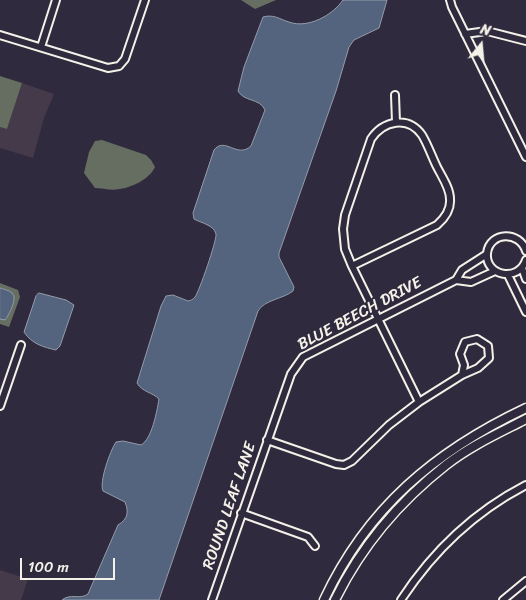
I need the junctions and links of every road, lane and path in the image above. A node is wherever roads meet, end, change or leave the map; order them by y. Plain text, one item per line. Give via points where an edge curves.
1 (56, 0) edge
2 (146, 0) edge
3 (450, 0) edge
4 (465, 34) junction
5 (0, 35) edge
6 (526, 41) edge
7 (42, 47) junction
8 (395, 95) dead end
9 (396, 122) junction
10 (525, 153) edge
11 (523, 239) edge
12 (526, 251) edge
13 (487, 254) junction
14 (526, 260) edge
15 (352, 266) junction
16 (522, 268) junction
17 (495, 271) junction
18 (508, 275) junction
19 (526, 279) edge
20 (456, 280) junction
21 (526, 312) edge
22 (378, 318) junction
23 (20, 346) dead end
24 (462, 375) junction
25 (0, 378) edge
26 (9, 381) junction
27 (419, 402) junction
28 (0, 406) edge
29 (526, 408) edge
30 (526, 419) edge
31 (268, 440) junction
32 (526, 485) edge
33 (241, 513) junction
34 (316, 546) dead end
35 (346, 561) junction
36 (355, 566) junction
37 (526, 581) edge
38 (212, 600) edge
39 (324, 600) edge
40 (335, 600) edge
41 (401, 600) edge
42 (503, 600) edge

1 - 7 street
2 - 7 street via 125,60 119,66 108,68
3 - 4 street
4 - 6 street via 487,31
4 - 10 street
5 - 7 street
8 - 9 street
9 - 15 street via 383,126 371,140 345,215 345,249
9 - 15 street via 412,126 423,136 449,191 450,208 437,225
11 - 12 street
11 - 13 street, BLUE BEECH DRIVE via 502,236 491,243
13 - 17 street
13 - 20 street, BLUE BEECH DRIVE via 462,270
14 - 16 street
15 - 22 street
16 - 18 street
16 - 19 street
17 - 18 street
17 - 20 street, BLUE BEECH DRIVE via 471,282
18 - 21 street
20 - 22 street, BLUE BEECH DRIVE
22 - 27 street
22 - 31 street, BLUE BEECH DRIVE via 303,356 291,374
23 - 26 street
24 - 24 street, ROUND LEAF LANE via 464,365 460,354 465,342 477,339 488,346 489,358 478,368
24 - 27 street, ROUND LEAF LANE
25 - 26 street
26 - 28 street
27 - 31 street, ROUND LEAF LANE via 344,465
29 - 35 street via 441,456 395,496
30 - 36 street via 446,465 397,510
31 - 33 street, ROUND LEAF LANE
32 - 41 street via 477,516 450,539 432,557
33 - 34 street via 308,537
33 - 38 street, ROUND LEAF LANE
35 - 36 street
35 - 39 street
36 - 40 street
37 - 42 street

